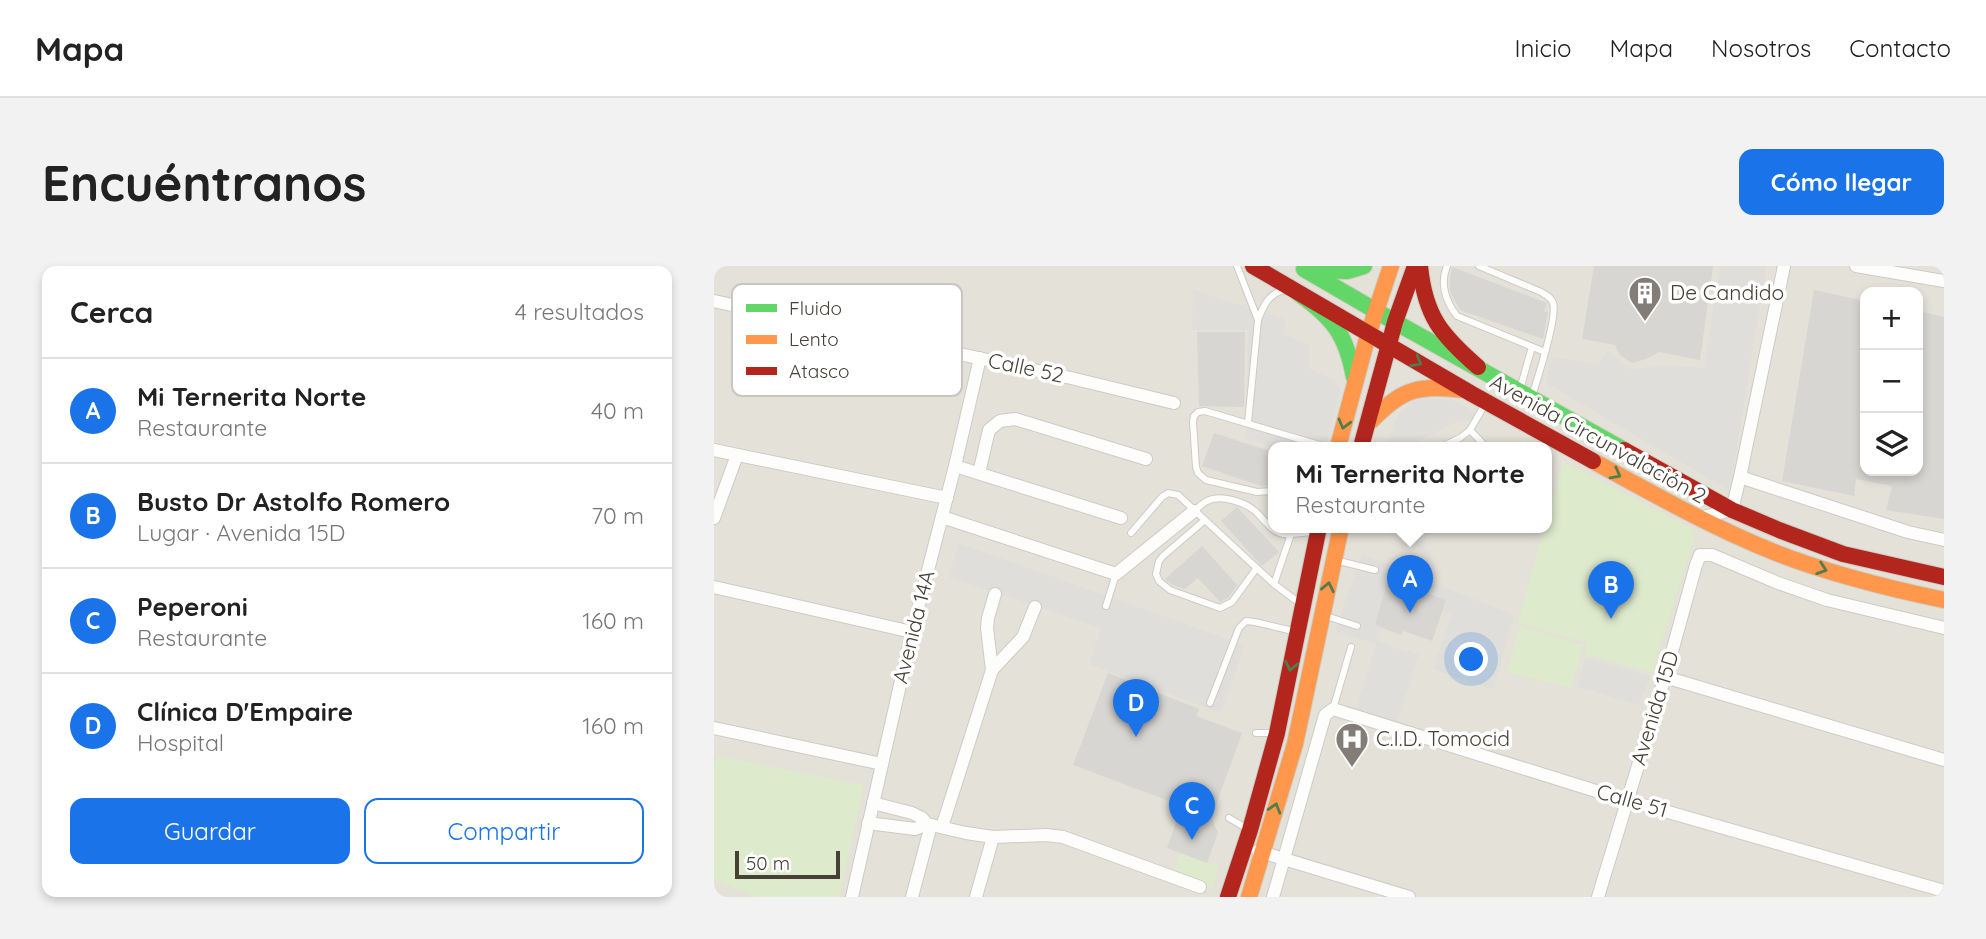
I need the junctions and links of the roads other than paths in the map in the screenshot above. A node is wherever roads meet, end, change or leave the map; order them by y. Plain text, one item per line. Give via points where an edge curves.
1 (1237, 266) edge
2 (1253, 266) edge
3 (1364, 266) edge
4 (1391, 266) edge
5 (1418, 266) edge
6 (1447, 266) edge
7 (1479, 266) edge
8 (1784, 266) edge
9 (1856, 266) edge
10 (1303, 268) edge
11 (1944, 281) edge
12 (1294, 290) junction
13 (714, 301) edge
14 (732, 305) edge
15 (1376, 311) junction
16 (1258, 320) junction
17 (1395, 322) junction
18 (1368, 335) junction
19 (1390, 347) junction
20 (1532, 347) junction
21 (1545, 352) junction
22 (962, 354) edge
23 (980, 358) junction
24 (1478, 367) junction
25 (1355, 384) junction
26 (1465, 390) junction
27 (1526, 395) junction
28 (1486, 402) junction
29 (1174, 403) dead end
30 (1248, 423) junction
31 (1367, 425) junction
32 (1471, 430) junction
33 (1310, 442) edge
34 (1339, 442) edge
35 (1363, 442) edge
36 (1452, 442) edge
37 (1482, 442) edge
38 (1547, 442) edge
39 (1552, 445) edge
40 (714, 450) edge
41 (737, 455) junction
42 (1146, 459) dead end
43 (955, 466) junction
44 (979, 473) junction
45 (1741, 477) junction
46 (1268, 491) edge
47 (947, 498) junction
48 (1732, 510) junction
49 (1194, 511) junction
50 (942, 517) junction
51 (714, 518) edge
52 (1121, 518) dead end
53 (1699, 518) junction
54 (1205, 520) junction
55 (1268, 525) edge
56 (1131, 533) dead end
57 (1280, 533) edge
58 (1297, 533) edge
59 (1318, 533) edge
60 (1340, 533) edge
61 (1291, 534) junction
62 (1944, 540) edge
63 (1334, 560) junction
64 (1256, 569) junction
65 (1375, 570) dead end
66 (1116, 573) junction
67 (1944, 577) edge
68 (1274, 584) junction
69 (714, 587) edge
70 (995, 594) dead end
71 (1944, 600) edge
72 (1105, 606) dead end
73 (1035, 607) dead end
74 (1304, 607) junction
75 (1322, 615) junction
76 (1357, 626) dead end
77 (1944, 628) edge
78 (912, 632) junction
79 (1299, 632) junction
80 (1351, 647) dead end
81 (992, 670) junction
82 (1665, 677) junction
83 (1210, 703) dead end
84 (1329, 712) junction
85 (714, 728) edge
86 (1256, 733) dead end
87 (1277, 733) junction
88 (1944, 760) edge
89 (882, 764) junction
90 (1627, 800) junction
91 (873, 803) junction
92 (1229, 818) dead end
93 (868, 823) junction
94 (933, 825) junction
95 (1250, 830) junction
96 (993, 837) junction
97 (1244, 846) junction
98 (1262, 852) junction
99 (1285, 859) junction
100 (1200, 887) dead end
101 (1944, 891) edge
102 (852, 897) edge
103 (912, 897) edge
104 (976, 897) edge
105 (1228, 897) edge
106 (1249, 897) edge
107 (1273, 897) edge
108 (1409, 897) edge
109 (1598, 897) edge

1 - 16 lane
2 - 12 main road, Avenida Circunvalación 2
3 - 10 main road via 1347,271
4 - 15 main road
5 - 17 main road
5 - 24 main road via 1431,317 1450,343
6 - 20 lane via 1444,289 1457,316
7 - 21 lane via 1548,296 1554,309
8 - 45 street
9 - 11 street
10 - 15 main road, Avenida Circunvalación 2
12 - 16 lane via 1271,295
12 - 18 main road, Avenida Circunvalación 2
12 - 25 main road via 1325,312 1346,340
13 - 14 street, Calle 52
15 - 17 main road, Avenida Circunvalación 2
15 - 18 main road
16 - 30 lane
17 - 19 main road
17 - 24 main road, Avenida Circunvalación 2
18 - 19 main road, Avenida Circunvalación 2
18 - 25 main road
19 -> 26 main road, Avenida Circunvalación 2
19 - 31 main road
20 - 21 lane
20 - 27 lane
21 - 27 lane
22 - 23 street, Calle 52
23 - 29 street, Calle 52
23 - 43 street, Avenida 14A
24 - 27 main road, Avenida Circunvalación 2
25 -> 34 main road
26 - 28 main road, Avenida Circunvalación 2
26 - 31 main road via 1414,388 1396,396
27 - 48 main road, Avenida Circunvalación 2
28 - 32 lane
28 - 38 main road, Avenida Circunvalación 2
30 - 33 lane
30 - 46 lane via 1198,412 1193,429 1198,473 1206,480
31 - 35 main road
32 - 36 lane
32 - 37 lane
39 -> 53 main road, Avenida Circunvalación 2
40 - 41 street
41 - 47 street
41 - 51 street
42 - 44 street via 1015,419 1000,421 989,430
43 - 44 street
43 - 47 street, Avenida 14A
44 - 52 street
45 - 48 street
45 - 62 street
47 - 50 street, Avenida 14A
48 - 53 street
48 - 67 main road, Avenida Circunvalación 2 via 1843,554
49 - 54 lane
49 - 55 lane via 1223,498 1248,506
49 - 56 lane via 1178,495 1168,493
49 - 66 street
50 - 66 street
50 - 78 street, Avenida 14A
53 -> 71 main road, Avenida Circunvalación 2 via 1823,570
54 - 64 lane
54 - 64 lane via 1159,561 1156,575 1163,586 1220,608 1232,602
57 - 61 lane
58 - 61 lane
59 - 74 main road
60 - 63 main road
61 - 68 lane
63 - 65 lane
75 -> 63 main road
64 - 68 lane
66 - 72 lane
68 - 74 lane
69 - 78 street
70 - 81 street via 987,628
73 - 81 street via 1023,637
74 - 79 main road
75 - 76 lane
98 -> 75 main road via 1295,744
77 - 82 street, Avenida 15D via 1827,600 1712,555 1700,555
78 - 89 street, Avenida 14A
79 - 83 lane via 1246,621 1239,628
79 -> 87 main road
80 - 84 lane
81 - 94 street
82 - 88 street
82 - 90 street, Avenida 15D
84 - 90 street, Calle 51
84 - 99 street
85 - 89 street
86 - 87 lane
87 - 95 main road
89 - 91 street, Avenida 14A
90 - 101 street, Calle 51
90 - 109 street, Avenida 15D
91 - 93 street, Avenida 14A
91 - 94 street via 912,813
92 - 95 lane
93 - 94 street via 915,829
93 - 102 street, Avenida 14A
94 - 96 street
94 - 103 street
95 - 97 main road
96 - 100 street via 1063,837
96 - 104 street
97 - 98 street
97 - 105 main road
98 - 99 street
98 - 106 main road
99 - 107 street
99 - 108 street

